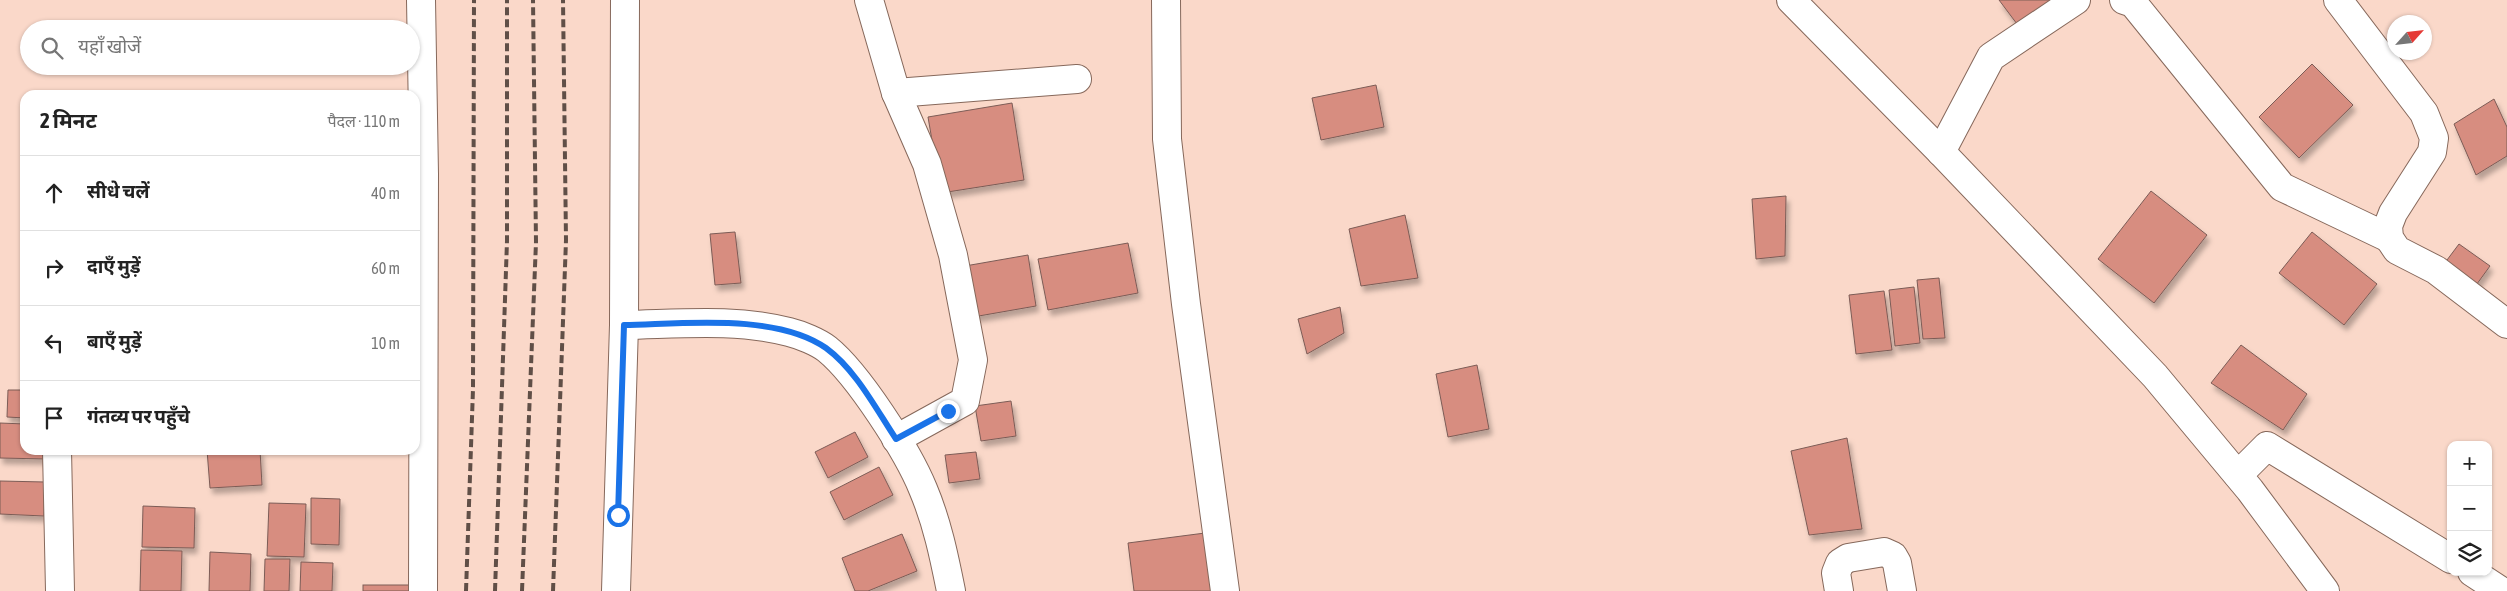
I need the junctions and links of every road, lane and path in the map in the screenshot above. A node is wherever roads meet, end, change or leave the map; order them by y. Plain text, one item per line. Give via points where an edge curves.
1 (421, 0) edge
2 (625, 0) edge
3 (869, 0) edge
4 (1166, 0) edge
5 (1791, 0) edge
6 (2076, 0) edge
7 (2124, 0) edge
8 (2338, 0) edge
9 (1077, 79) dead end
10 (896, 94) junction
11 (420, 108) edge
12 (1941, 152) junction
13 (2389, 238) junction
14 (2507, 324) edge
15 (624, 325) junction
16 (420, 341) edge
17 (896, 439) junction
18 (57, 455) edge
19 (2238, 476) junction
20 (2447, 558) edge
21 (2478, 576) edge
22 (60, 591) edge
23 (422, 591) edge
24 (616, 591) edge
25 (952, 591) edge
26 (1226, 591) edge
27 (1839, 591) edge
28 (1902, 591) edge
29 (2325, 591) edge
30 (2501, 591) edge

1 - 11 street
2 - 15 street
3 - 10 street
4 - 26 street via 1167,139
5 - 12 street
6 - 12 street via 1991,57
7 - 13 street via 2133,3 2282,187
8 - 13 street via 2424,113 2434,138 2432,152 2393,213 2388,226
9 - 10 street
10 - 17 street via 927,164 953,255 974,360 965,401
12 - 19 street via 2155,376
13 - 14 street via 2397,250 2436,270
15 - 17 street via 747,324 791,333 826,348 851,373
15 - 24 street
16 - 23 street
17 - 25 street via 922,487 938,532
18 - 22 street
19 - 20 street via 2267,446
19 - 29 street
21 - 30 street
27 - 28 street via 1836,573 1840,563 1848,558 1884,552 1893,556 1897,563

